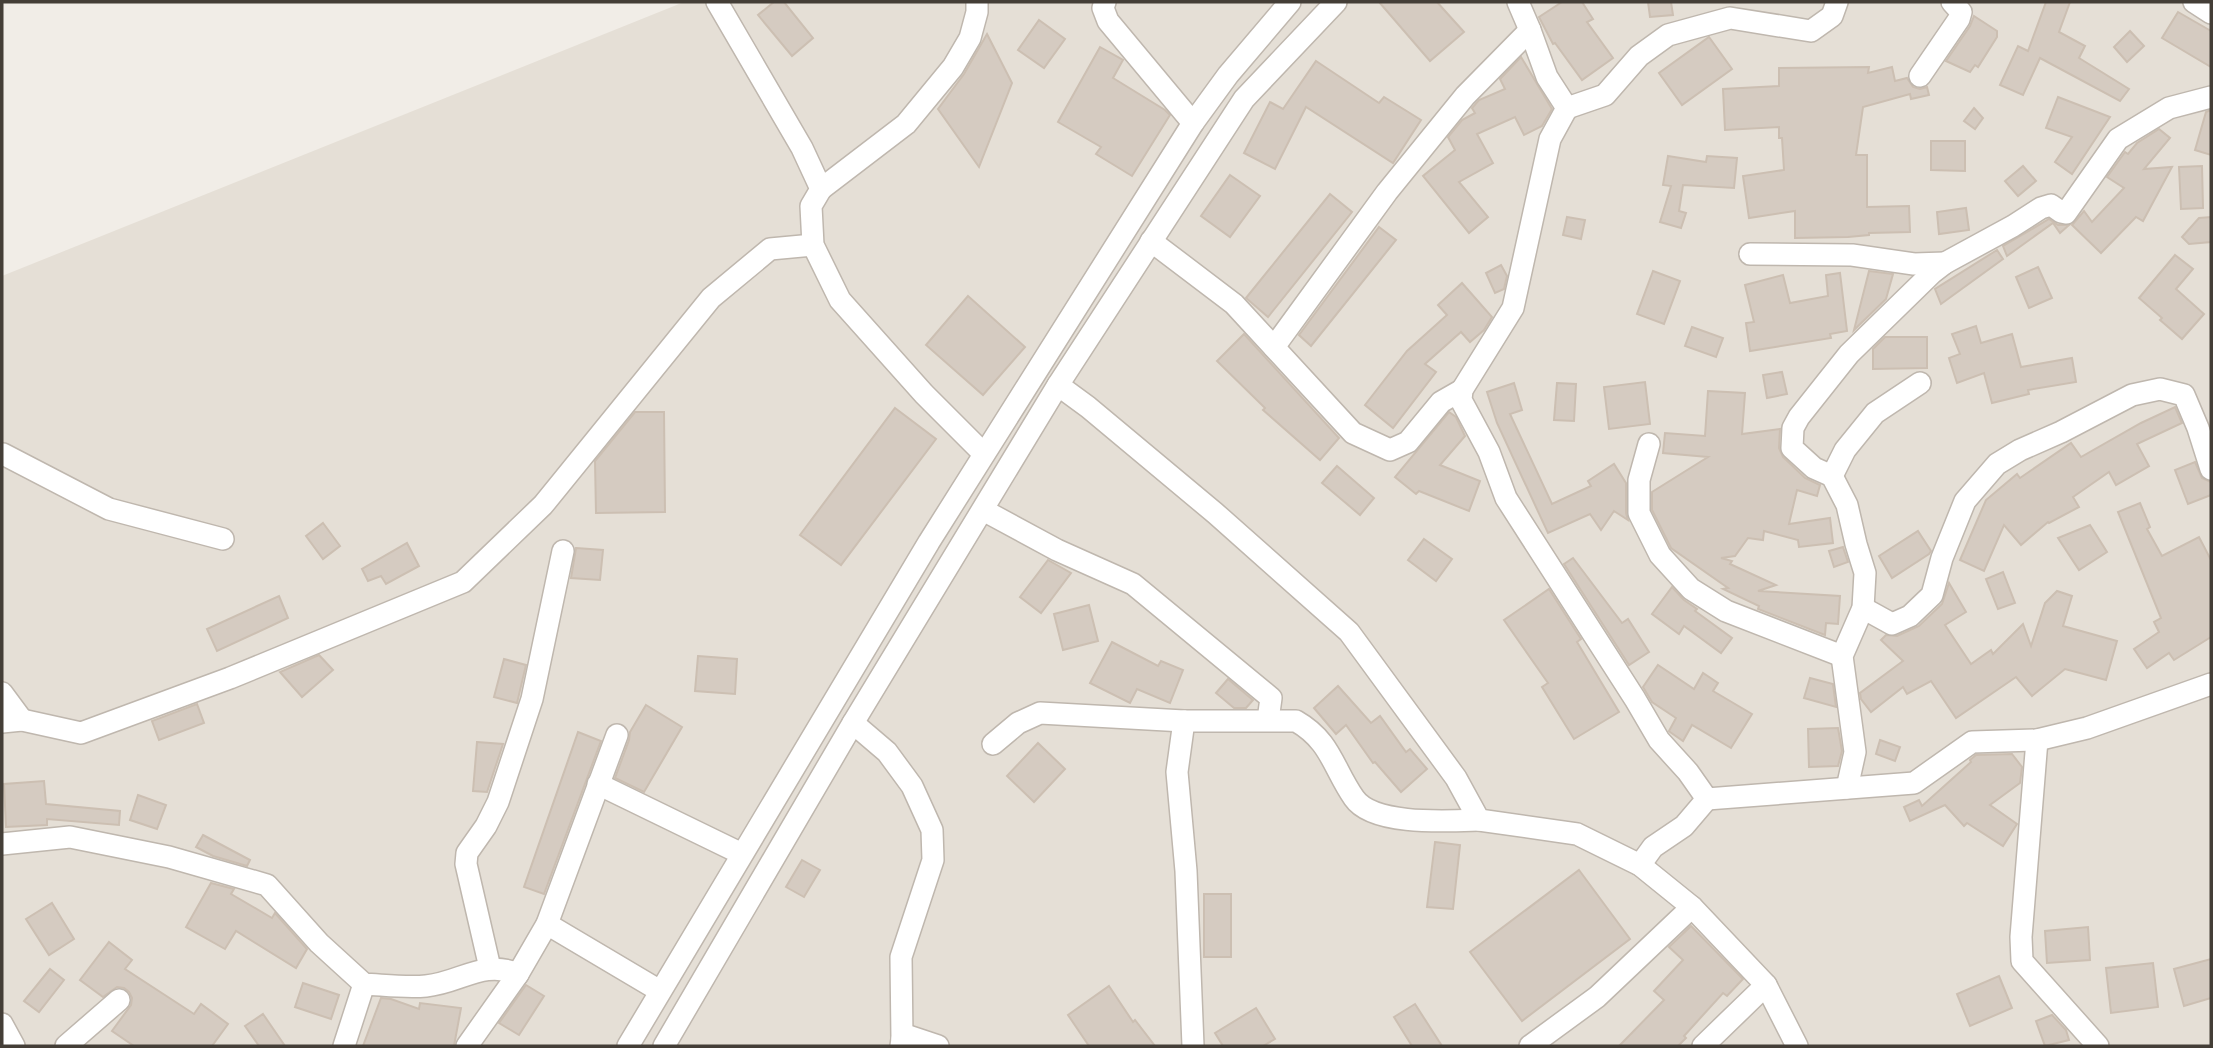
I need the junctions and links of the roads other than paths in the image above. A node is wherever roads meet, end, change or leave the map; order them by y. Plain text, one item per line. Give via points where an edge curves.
1 (717, 2) edge
2 (977, 2) edge
3 (1105, 2) edge
4 (1290, 2) edge
5 (1336, 2) edge
6 (1518, 2) edge
7 (1837, 2) edge
8 (1952, 2) edge
9 (2194, 2) edge
10 (2211, 13) edge
11 (1530, 30) junction
12 (1920, 76) dead end
13 (2211, 97) edge
14 (1567, 108) junction
15 (1193, 123) junction
16 (821, 189) junction
17 (1151, 242) junction
18 (813, 245) junction
19 (1750, 254) dead end
20 (1945, 263) junction
21 (1274, 347) junction
22 (1920, 383) dead end
23 (1058, 385) junction
24 (1462, 390) junction
25 (1649, 444) dead end
26 (984, 453) junction
27 (2, 455) edge
28 (2211, 470) edge
29 (1832, 476) junction
30 (983, 510) junction
31 (223, 539) dead end
32 (929, 542) junction
33 (564, 551) dead end
34 (955, 557) junction
35 (1863, 608) junction
36 (1842, 656) junction
37 (2211, 684) edge
38 (2, 693) edge
39 (1268, 720) junction
40 (12, 721) edge
41 (1184, 721) junction
42 (853, 723) junction
43 (617, 735) dead end
44 (2037, 740) junction
45 (993, 744) dead end
46 (598, 784) junction
47 (1847, 788) junction
48 (1707, 799) junction
49 (1479, 820) junction
50 (2, 844) edge
51 (742, 855) junction
52 (1640, 865) junction
53 (1692, 907) junction
54 (547, 924) junction
55 (491, 968) junction
56 (518, 974) junction
57 (364, 984) junction
58 (1766, 985) junction
59 (660, 991) junction
60 (119, 1000) dead end
61 (2, 1024) edge
62 (902, 1043) edge
63 (14, 1046) edge
64 (66, 1046) edge
65 (344, 1046) edge
66 (467, 1046) edge
67 (628, 1046) edge
68 (664, 1046) edge
69 (938, 1046) edge
70 (1193, 1046) edge
71 (1530, 1046) edge
72 (1703, 1046) edge
73 (1797, 1046) edge
74 (2098, 1046) edge

1 - 16 street
2 - 16 street via 970,38 953,67 906,124
3 - 15 street via 1108,21
4 - 15 street
5 - 17 street via 1244,99
6 - 11 street
7 - 14 street via 1832,16 1811,31 1730,18 1668,35 1639,56 1605,95
8 - 12 street via 1961,12 1959,19
9 - 10 street
11 - 14 street via 1547,77
11 - 21 street via 1465,96 1387,192
13 - 20 street via 2169,108 2118,139 2066,213 2051,205 2041,208
14 - 24 street via 1550,139 1513,308
15 - 26 street
16 - 18 street via 811,205
17 - 21 street via 1234,304
17 - 23 street
18 - 26 street via 840,300
18 - 40 street via 770,249 711,298 543,506 463,582 230,678 81,733
19 - 20 street via 1852,255 1914,264
20 - 29 street via 1849,354 1793,428 1792,448 1814,468
21 - 24 street via 1353,433 1390,450 1408,442 1441,402
22 - 29 street via 1875,413 1845,450
23 - 30 street
23 - 49 street via 1349,632 1456,778
24 - 48 street via 1461,400 1489,452 1506,498 1658,740
25 - 36 street via 1639,480 1639,513 1667,563 1691,589 1726,611
26 - 32 street
27 - 31 street via 109,509
28 - 35 street via 2184,395 2160,389 2132,395 1997,464 1965,501 1932,595 1910,616 1892,624
29 - 35 street via 1847,505 1865,573
30 - 34 street
30 - 39 street via 1133,584 1271,698
32 - 34 street
32 - 51 street
33 - 55 street via 532,699 498,802 467,853
34 - 42 street
35 - 36 street
36 - 47 street via 1855,752
37 - 44 street via 2087,728
38 - 40 street
39 - 41 street
39 - 49 street via 1296,721 1311,730 1326,747 1355,801 1378,814 1434,822
41 - 45 street via 1040,713 1018,723
41 - 70 street via 1177,772
42 - 62 street via 887,752 912,786 932,830 933,860 901,957
42 - 68 street
43 - 46 street
44 - 47 street via 1972,742 1914,783
44 - 74 street via 2022,961
46 - 51 street
46 - 54 street
47 - 48 street
48 - 52 street via 1684,826 1653,847
49 - 52 street via 1577,834
50 - 57 street via 70,836 169,857 267,885
51 - 59 street
52 - 53 street
53 - 58 street
53 - 71 street via 1597,997
54 - 56 street
54 - 59 street
55 - 56 street
55 - 57 street via 427,986
56 - 66 street
57 - 65 street
58 - 72 street
58 - 73 street
59 - 67 street
60 - 64 street
61 - 63 street
62 - 69 street via 908,1036

